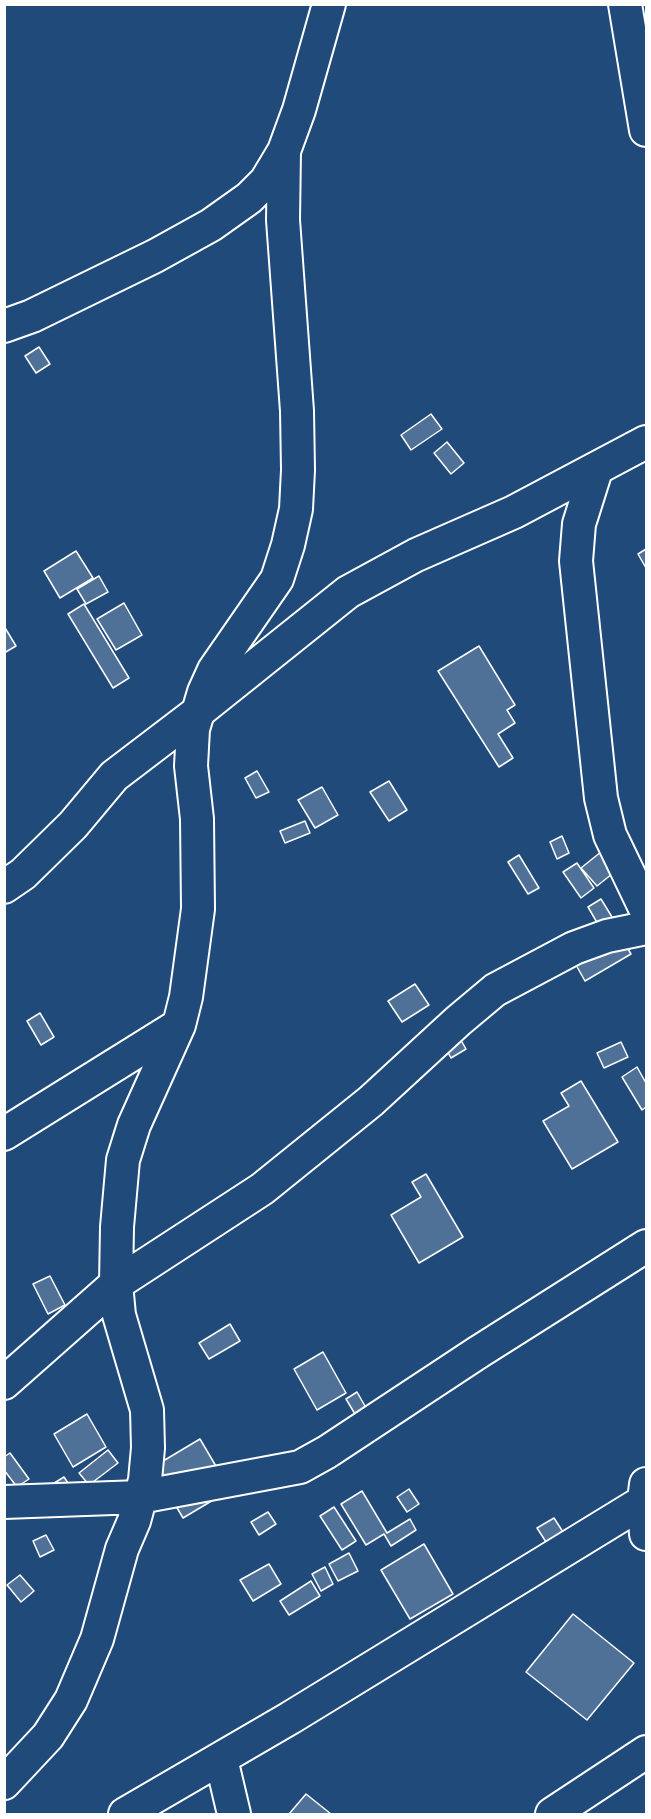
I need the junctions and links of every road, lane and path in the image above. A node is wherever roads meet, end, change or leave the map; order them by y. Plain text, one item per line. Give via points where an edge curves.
1 (329, 4) edge
2 (625, 4) edge
3 (646, 130) edge
4 (284, 151) junction
5 (18, 321) edge
6 (4, 341) edge
7 (646, 442) edge
8 (596, 470) junction
9 (198, 712) junction
10 (4, 887) edge
11 (646, 910) edge
12 (646, 928) edge
13 (179, 1025) junction
14 (4, 1134) edge
15 (646, 1246) edge
16 (116, 1284) junction
17 (4, 1383) edge
18 (646, 1494) edge
19 (140, 1497) junction
20 (4, 1502) edge
21 (646, 1534) edge
22 (646, 1752) edge
23 (220, 1759) junction
24 (4, 1783) edge
25 (125, 1815) edge
26 (234, 1815) edge
27 (552, 1815) edge

1 - 4 street
2 - 3 street
4 - 5 street via 266,182 211,225
4 - 9 street via 283,220 297,411 296,509 277,579 214,670
5 - 6 street
7 - 8 street
8 - 9 street via 514,513 416,555 348,592
8 - 11 street via 579,524 576,561 601,798 610,836
9 - 10 street via 114,776 73,825 23,874
9 - 13 street via 191,766 197,819 198,909
12 - 16 street via 574,948 495,990 371,1101 262,1189
13 - 14 street
13 - 16 street via 134,1125 123,1160
15 - 19 street via 300,1467
16 - 17 street
16 - 19 street via 119,1315 147,1410 148,1448
18 - 21 street
18 - 23 street
19 - 20 street
19 - 24 street via 97,1639 71,1700 48,1736
22 - 27 street
23 - 25 street
23 - 26 street

